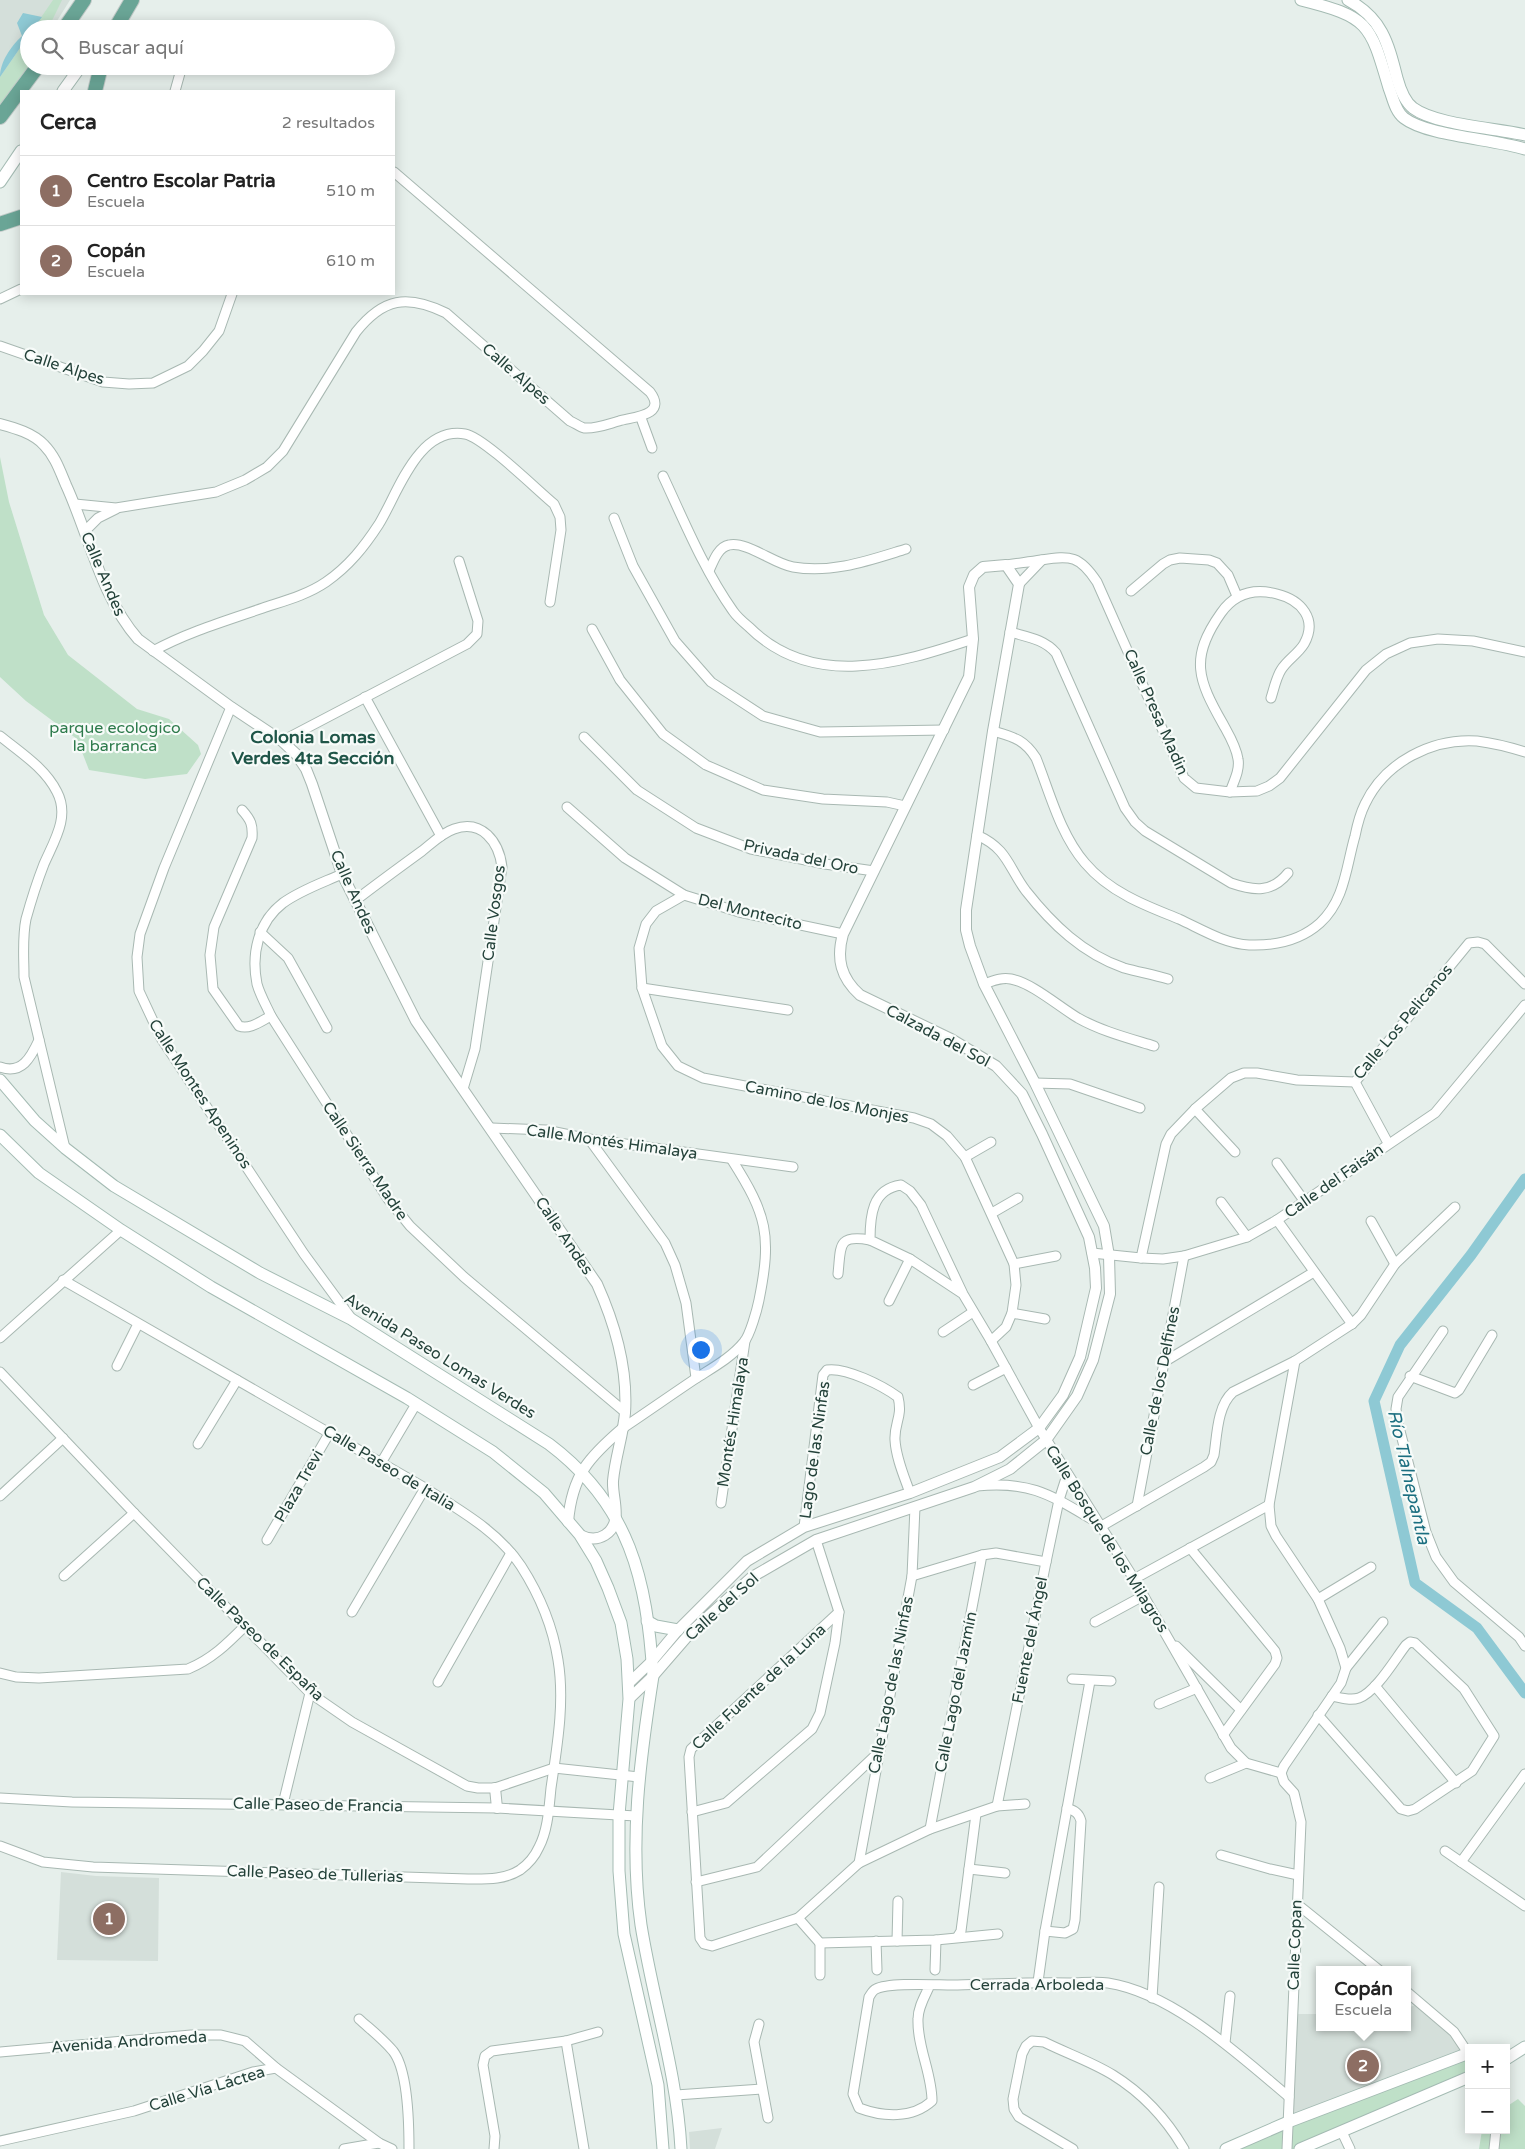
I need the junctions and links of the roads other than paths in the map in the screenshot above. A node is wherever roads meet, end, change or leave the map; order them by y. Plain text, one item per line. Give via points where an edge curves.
1 (84, 0) edge
2 (132, 0) edge
3 (1301, 0) edge
4 (1348, 0) edge
5 (70, 20) edge
6 (120, 20) edge
7 (31, 75) edge
8 (75, 75) edge
9 (99, 75) edge
10 (179, 75) edge
11 (20, 90) edge
12 (20, 90) edge
13 (64, 90) edge
14 (95, 90) edge
15 (175, 90) edge
16 (0, 117) edge
17 (1525, 135) edge
18 (1525, 149) edge
19 (20, 152) edge
20 (395, 173) edge
21 (0, 182) edge
22 (20, 217) edge
23 (0, 224) edge
24 (20, 290) edge
25 (232, 295) edge
26 (0, 299) edge
27 (0, 346) edge
28 (641, 418) junction
29 (0, 424) edge
30 (652, 448) dead end
31 (662, 476) dead end
32 (75, 504) junction
33 (116, 508) junction
34 (614, 518) dead end
35 (85, 531) junction
36 (906, 549) dead end
37 (458, 560) dead end
38 (1042, 560) junction
39 (1006, 565) junction
40 (708, 571) junction
41 (1019, 584) junction
42 (1131, 591) dead end
43 (1237, 596) junction
44 (550, 602) dead end
45 (592, 628) dead end
46 (1010, 632) junction
47 (973, 640) junction
48 (154, 651) junction
49 (1525, 652) edge
50 (365, 697) junction
51 (1271, 698) dead end
52 (231, 707) junction
53 (944, 730) junction
54 (993, 731) junction
55 (0, 736) edge
56 (584, 737) dead end
57 (282, 741) junction
58 (1525, 752) edge
59 (1230, 792) junction
60 (567, 806) dead end
61 (905, 806) junction
62 (242, 810) dead end
63 (441, 836) junction
64 (977, 836) junction
65 (874, 871) junction
66 (1288, 873) dead end
67 (342, 874) junction
68 (684, 895) junction
69 (356, 900) junction
70 (260, 932) junction
71 (843, 934) junction
72 (1168, 979) dead end
73 (984, 984) junction
74 (1525, 984) edge
75 (642, 988) junction
76 (1525, 1006) edge
77 (788, 1010) dead end
78 (271, 1016) junction
79 (327, 1028) dead end
80 (39, 1040) junction
81 (1154, 1046) dead end
82 (0, 1067) edge
83 (0, 1080) edge
84 (1355, 1082) junction
85 (1035, 1083) junction
86 (463, 1089) junction
87 (1140, 1108) dead end
88 (1195, 1109) junction
89 (492, 1128) junction
90 (0, 1135) edge
91 (589, 1138) junction
92 (991, 1142) dead end
93 (1388, 1143) junction
94 (4, 1145) edge
95 (65, 1148) junction
96 (1235, 1152) dead end
97 (965, 1156) junction
98 (732, 1160) junction
99 (1277, 1164) dead end
100 (793, 1167) dead end
101 (1018, 1198) dead end
102 (1221, 1202) dead end
103 (1305, 1202) junction
104 (1455, 1206) dead end
105 (992, 1213) junction
106 (1277, 1220) junction
107 (1370, 1221) dead end
108 (121, 1230) junction
109 (1247, 1237) junction
110 (870, 1240) junction
111 (1092, 1253) junction
112 (1056, 1256) dead end
113 (1109, 1256) junction
114 (1184, 1256) junction
115 (1141, 1258) junction
116 (910, 1259) junction
117 (1014, 1264) junction
118 (1395, 1264) junction
119 (1314, 1272) junction
120 (838, 1274) dead end
121 (63, 1280) junction
122 (963, 1294) junction
123 (889, 1300) dead end
124 (973, 1312) junction
125 (1012, 1313) junction
126 (351, 1318) junction
127 (1045, 1319) dead end
128 (138, 1324) junction
129 (1352, 1324) junction
130 (1443, 1331) dead end
131 (943, 1332) dead end
132 (1492, 1334) dead end
133 (0, 1338) edge
134 (745, 1341) junction
135 (991, 1341) junction
136 (1295, 1361) junction
137 (1164, 1362) junction
138 (117, 1366) dead end
139 (1006, 1368) junction
140 (0, 1372) edge
141 (1410, 1376) junction
142 (696, 1378) junction
143 (237, 1380) junction
144 (973, 1384) dead end
145 (416, 1404) junction
146 (625, 1412) junction
147 (623, 1428) junction
148 (1039, 1428) junction
149 (330, 1432) junction
150 (62, 1438) junction
151 (1046, 1440) junction
152 (198, 1444) dead end
153 (381, 1463) junction
154 (580, 1471) junction
155 (1067, 1475) junction
156 (974, 1486) junction
157 (425, 1488) junction
158 (910, 1493) junction
159 (0, 1496) edge
160 (1059, 1500) junction
161 (721, 1503) dead end
162 (1269, 1505) junction
163 (1137, 1506) junction
164 (915, 1507) junction
165 (134, 1514) junction
166 (616, 1516) junction
167 (568, 1522) junction
168 (1098, 1524) junction
169 (804, 1528) junction
170 (580, 1535) junction
171 (267, 1540) dead end
172 (816, 1540) junction
173 (1190, 1548) junction
174 (511, 1553) junction
175 (982, 1555) junction
176 (1046, 1562) junction
177 (1371, 1567) dead end
178 (64, 1576) dead end
179 (912, 1576) junction
180 (1134, 1579) junction
181 (1143, 1596) junction
182 (1318, 1599) junction
183 (352, 1612) dead end
184 (839, 1612) junction
185 (647, 1621) junction
186 (1095, 1622) dead end
187 (1383, 1622) dead end
188 (246, 1626) junction
189 (678, 1630) junction
190 (1169, 1639) junction
191 (1525, 1646) edge
192 (652, 1661) junction
193 (1346, 1668) junction
194 (0, 1673) edge
195 (653, 1676) junction
196 (1072, 1680) dead end
197 (1111, 1680) dead end
198 (1090, 1681) junction
199 (438, 1682) dead end
200 (629, 1683) junction
201 (1375, 1686) junction
202 (1197, 1688) junction
203 (310, 1693) junction
204 (1332, 1696) junction
205 (629, 1699) junction
206 (1159, 1704) dead end
207 (1241, 1710) junction
208 (1318, 1715) junction
209 (628, 1717) junction
210 (646, 1720) junction
211 (1223, 1735) junction
212 (878, 1753) junction
213 (1246, 1763) junction
214 (554, 1768) junction
215 (1281, 1773) junction
216 (1525, 1774) edge
217 (622, 1775) junction
218 (639, 1777) junction
219 (1210, 1778) dead end
220 (1456, 1783) junction
221 (495, 1788) junction
222 (0, 1798) edge
223 (284, 1804) junction
224 (1025, 1804) dead end
225 (997, 1806) junction
226 (497, 1808) junction
227 (1067, 1808) junction
228 (548, 1810) junction
229 (692, 1812) junction
230 (619, 1814) junction
231 (976, 1814) junction
232 (636, 1816) junction
233 (930, 1829) junction
234 (0, 1846) edge
235 (1445, 1851) dead end
236 (1221, 1855) dead end
237 (859, 1862) junction
238 (1461, 1862) junction
239 (969, 1869) junction
240 (1005, 1873) dead end
241 (1298, 1875) junction
242 (696, 1882) junction
243 (1159, 1887) dead end
244 (898, 1901) dead end
245 (1524, 1903) edge
246 (1297, 1904) junction
247 (798, 1918) junction
248 (1045, 1931) junction
249 (998, 1934) dead end
250 (958, 1936) junction
251 (936, 1940) junction
252 (897, 1941) junction
253 (876, 1942) junction
254 (820, 1943) junction
255 (1374, 1966) edge
256 (877, 1970) dead end
257 (936, 1970) dead end
258 (820, 1975) dead end
259 (1038, 1982) junction
260 (930, 1985) junction
261 (1411, 1995) edge
262 (1230, 1996) dead end
263 (1152, 1998) junction
264 (359, 2019) dead end
265 (759, 2024) dead end
266 (598, 2032) dead end
267 (566, 2041) junction
268 (1225, 2043) junction
269 (1525, 2046) edge
270 (1465, 2048) edge
271 (1510, 2048) edge
272 (0, 2052) edge
273 (1465, 2054) edge
274 (1510, 2056) edge
275 (276, 2068) junction
276 (1465, 2079) edge
277 (762, 2089) junction
278 (676, 2095) junction
279 (1289, 2097) junction
280 (678, 2113) junction
281 (661, 2115) junction
282 (768, 2118) dead end
283 (1288, 2122) junction
284 (1342, 2132) junction
285 (1496, 2134) edge
286 (0, 2141) edge
287 (379, 2142) junction
288 (344, 2149) edge
289 (392, 2149) edge
290 (409, 2149) edge
291 (494, 2149) edge
292 (584, 2149) edge
293 (662, 2149) edge
294 (681, 2149) edge
295 (1073, 2149) edge
296 (1184, 2149) edge
297 (1226, 2149) edge
298 (1287, 2149) edge
299 (1300, 2149) edge
300 (1350, 2149) edge
301 (1494, 2149) edge

1 - 5 main road
2 - 6 main road
3 - 18 main road via 1343,12 1359,20 1369,31 1395,105 1403,118 1433,130
4 - 17 main road via 1371,16 1380,28 1387,40 1404,98 1412,107 1439,119
7 - 11 main road
8 - 13 main road
9 - 14 main road
10 - 15 street
12 - 16 main road
19 - 21 main road
20 - 28 street via 650,392 655,401 654,407
22 - 23 main road
24 - 26 street
25 - 27 street, Calle Alpes via 219,331 203,351 188,366 153,383 103,382
28 - 30 street
28 - 33 street, Calle Alpes via 583,428 570,421 446,313 428,305 386,304 369,315 356,332 283,451 267,467 216,492
29 - 32 street, Calle Andes via 31,435 44,444
31 - 40 street
32 - 33 street, Calle Alpes
32 - 35 street, Calle Andes
33 - 35 street, Calle Alpes via 98,518
34 - 53 street via 633,566 675,641 711,682 763,716 820,732
35 - 48 street, Calle Andes via 113,605 138,639
36 - 40 street via 853,565 819,569 792,567 739,544 727,545 718,553
37 - 50 street via 478,621 477,634 467,644
38 - 39 street, Calzada del Sol
38 - 41 street
38 - 59 street, Calle Presa Madin via 1057,556 1073,559 1087,567 1097,582 1184,778 1196,788
39 - 41 street
39 - 47 street, Calzada del Sol via 983,567 974,575 969,587
40 - 47 street via 734,612 762,640 797,659 827,667 856,667 899,660
41 - 46 street, Calzada del Sol
42 - 43 street via 1163,564 1180,558 1218,563 1228,575
43 - 51 street via 1266,591 1288,597 1301,605 1308,617 1304,644 1280,672
43 - 59 street via 1214,622 1202,644 1200,662 1207,696 1236,748 1238,767
44 - 48 street via 561,530 554,504 481,441 465,434 450,434 423,449 406,471 365,545 348,565 324,583 304,594 181,636
45 - 61 street via 620,680 663,734 706,765 763,790
46 - 54 street, Calzada del Sol
46 - 66 street via 1049,645 1056,653 1134,822 1231,884 1264,889 1280,883
47 - 53 street, Calzada del Sol via 969,676
48 - 52 street, Calle Andes
49 - 59 street, Calle Presa Madin via 1473,641 1438,639 1410,643 1386,654 1366,670 1280,778 1257,791
50 - 57 street
50 - 63 street
52 - 57 street, Calle Andes
52 - 126 street, Calle Montes Apeninos via 140,934 137,956 139,991 161,1038 304,1254
53 - 61 street, Calzada del Sol
54 - 58 street via 1022,740 1030,748 1072,846 1104,881 1126,896 1228,941 1248,945 1296,939 1320,922 1335,904 1345,881 1365,804 1385,776 1412,754 1442,743 1476,741
54 - 64 street, Calzada del Sol
55 - 80 street via 38,766 58,793 62,805 58,835 34,891 24,938 24,976
56 - 65 street, Privada del Oro via 637,790 696,828 751,849
57 - 67 street, Calle Andes via 306,769
60 - 68 street, Del Montecito via 625,858
61 - 65 street, Calzada del Sol
62 - 78 street via 251,820 252,838 214,927 211,976 214,988 234,1023 244,1028
63 - 69 street, Calle Vosgos
63 - 86 street, Calle Vosgos via 453,829 475,827 493,838 501,853 502,867 474,1049
64 - 72 street via 996,845 1046,916 1071,938 1123,967
64 - 73 street, Calzada del Sol via 966,930
65 - 71 street, Calzada del Sol
67 - 69 street, Calle Andes
67 - 70 street, Calle Sierra Madre via 283,904
68 - 71 street, Del Montecito via 739,912
68 - 75 street, Camino de los Monjes via 656,910 646,924 639,948
69 - 86 street, Calle Andes via 416,1021
70 - 78 street, Calle Sierra Madre via 255,956 257,984
70 - 79 street via 288,958
71 - 111 street, Calzada del Sol via 840,945 843,975 860,995 951,1039 996,1066 1022,1094 1083,1222
73 - 81 street via 1010,979 1025,984 1078,1018
73 - 85 street, Calzada del Sol
74 - 84 street, Calle Los Pelicanos via 1485,944 1469,943
75 - 77 street
75 - 97 street, Camino de los Monjes via 662,1046 678,1066 703,1078 914,1118 947,1136
76 - 93 street, Calle del Faisán via 1435,1113
78 - 146 street, Calle Sierra Madre via 388,1199 410,1226 464,1277
80 - 82 street via 26,1063 18,1068
80 - 95 street
83 - 95 main road, Avenida Paseo Lomas Verdes via 35,1121
84 - 88 street, Calle Los Pelicanos via 1297,1080 1244,1073 1231,1078
84 - 93 street
85 - 87 street via 1070,1084
85 - 113 street, Calzada del Sol via 1104,1226
86 - 89 street, Calle Andes
88 - 96 street
88 - 115 street, Calle Los Pelicanos via 1171,1134 1166,1144
89 - 91 street, Calle Montés Himalaya via 546,1130
89 - 146 street, Calle Andes via 597,1284 618,1337
90 - 94 main road
91 - 98 street, Calle Montés Himalaya
91 - 142 street via 665,1243 675,1265 686,1303
92 - 97 street
93 - 103 street, Calle del Faisán
94 - 108 main road
95 - 126 main road, Avenida Paseo Lomas Verdes via 114,1186 252,1268
97 - 105 street, Camino de los Monjes
98 - 100 street, Calle Montés Himalaya
98 - 134 street via 752,1191 762,1216 766,1239 765,1270
99 - 103 street
101 - 105 street
102 - 109 street
103 - 106 street, Calle del Faisán
104 - 118 street
105 - 117 street, Camino de los Monjes
106 - 109 street, Calle del Faisán
106 - 119 street
107 - 118 street
108 - 121 street
108 - 145 main road via 211,1286
109 - 114 street, Calle del Faisán
110 - 116 street
110 - 120 street via 847,1239 842,1245
110 - 122 street, Calle Bosque de los Milagros via 873,1207 878,1195 891,1186 900,1185 910,1191 921,1205
111 - 113 street, Calle del Faisán
111 - 148 street, Calzada del Sol via 1096,1288 1080,1357 1063,1395
112 - 117 street
113 - 115 street, Calle del Faisán
113 - 151 street, Calzada del Sol via 1110,1294 1093,1360 1077,1396
114 - 115 street, Calle del Faisán
114 - 137 street, Calle de los Delfines
116 - 122 street
116 - 123 street
117 - 125 street, Camino de los Monjes via 1016,1285
118 - 129 street
119 - 129 street
119 - 137 street
121 - 128 street, Calle Paseo de Italia
121 - 133 street
122 - 124 street, Calle Bosque de los Milagros
124 - 131 street
124 - 135 street, Calle Bosque de los Milagros
125 - 127 street
125 - 135 street, Camino de los Monjes via 1006,1327
126 - 154 main road, Avenida Paseo Lomas Verdes via 549,1444
128 - 138 street
128 - 143 street, Calle Paseo de Italia
129 - 136 street
130 - 141 street
132 - 141 street via 1455,1393
134 - 142 street
134 - 161 street, Montés Himalaya
135 - 139 street, Calle Bosque de los Milagros
136 - 162 street
136 - 163 street via 1226,1398 1210,1462
137 - 163 street, Calle de los Delfines
139 - 144 street
139 - 148 street, Calle Bosque de los Milagros
140 - 150 street, Calle Paseo de España
141 - 191 street via 1398,1397 1398,1423 1426,1532 1436,1557 1454,1582 1519,1637
142 - 147 street
143 - 149 street, Calle Paseo de Italia
143 - 152 street
145 - 153 street
145 - 167 main road via 522,1474 544,1493
146 - 147 street, Calle Andes
147 - 154 street
147 - 166 street via 613,1485
148 - 151 street, Calle Bosque de los Milagros
148 - 158 street, Calzada del Sol via 1000,1457
149 - 153 street, Calle Paseo de Italia
149 - 171 street, Plaza Trevi
150 - 159 street
150 - 165 street, Calle Paseo de España
151 - 155 street, Calle Bosque de los Milagros
151 - 156 street, Calzada del Sol via 1010,1469
153 - 157 street, Calle Paseo de Italia
154 - 166 main road, Avenida Paseo Lomas Verdes
154 - 167 street
155 - 160 street, Fuente del Ángel
155 - 168 street, Calle Bosque de los Milagros
156 - 160 street via 1018,1486 1038,1490
156 - 164 street, Calzada del Sol
157 - 174 street, Calle Paseo de Italia via 476,1522
157 - 183 street
158 - 169 street, Calle del Sol
158 - 169 street, Lago de las Ninfas via 895,1437 901,1410 898,1397 887,1389 837,1368 827,1370 823,1375
160 - 168 street
160 - 176 street, Fuente del Ángel
162 - 173 street
162 - 182 street via 1271,1526 1276,1536
163 - 168 street
164 - 172 street, Calle del Sol
164 - 179 street, Calle Lago de las Ninfas
165 - 178 street
165 - 188 street, Calle Paseo de España
166 - 170 street via 612,1528 603,1536 591,1539
166 - 185 main road, Avenida Paseo Lomas Verdes via 630,1547
167 - 170 main road
168 - 180 street, Calle Bosque de los Milagros
169 - 189 street, Calle del Sol via 747,1561
170 - 200 main road via 596,1561 621,1623
172 - 184 street
172 - 195 street, Calle del Sol via 752,1577 692,1631
173 - 180 street
173 - 207 street via 1275,1651 1275,1664
174 - 199 street
174 - 214 street, Calle Paseo de Italia via 542,1606 558,1659 561,1692
175 - 176 street via 996,1553
175 - 179 street
175 - 233 street, Calle Lago del Jazmín
176 - 225 street, Fuente del Ángel
177 - 182 street
179 - 212 street, Calle Lago de las Ninfas
180 - 181 street, Calle Bosque de los Milagros
181 - 186 street
181 - 190 street, Calle Bosque de los Milagros
182 - 193 street
184 - 229 street, Calle Fuente de la Luna via 691,1749
184 - 229 street via 820,1713 812,1729 726,1803
185 - 189 main road
185 - 192 main road, Avenida Paseo Lomas Verdes
187 - 193 street
188 - 194 street via 218,1653 188,1669 39,1678
188 - 203 street, Calle Paseo de España
189 - 192 street, Calle del Sol
190 - 202 street, Calle Bosque de los Milagros
190 - 207 street, Calle Bosque de los Milagros
192 - 195 main road, Avenida Paseo Lomas Verdes
192 - 200 street, Calle del Sol
193 - 204 street
195 - 205 street, Calle del Sol
195 - 210 main road, Avenida Paseo Lomas Verdes
196 - 198 street
197 - 198 street
198 - 227 street
200 - 205 main road
201 - 204 street via 1361,1697 1346,1699
201 - 220 street
201 - 220 street via 1410,1642 1415,1643 1464,1689 1494,1736 1472,1771
202 - 206 street
202 - 211 street, Calle Bosque de los Milagros
203 - 221 street, Calle Paseo de España via 360,1726 466,1786
203 - 223 street
204 - 208 street
205 - 209 main road
207 - 211 street
208 - 215 street
208 - 220 street via 1401,1809 1408,1812 1416,1809
209 - 210 main road
209 - 217 main road
210 - 218 main road, Avenida Paseo Lomas Verdes
211 - 213 street, Calle Bosque de los Milagros
212 - 237 street, Calle Lago de las Ninfas
212 - 242 street via 757,1867
213 - 215 street
213 - 219 street
214 - 217 street, Calle Paseo de España
214 - 221 street, Calle Paseo de España
214 - 228 street, Calle Paseo de Tullerias
215 - 241 street, Calle Copan via 1294,1793 1301,1822
216 - 238 street
217 - 218 street, Calle Paseo de España
217 - 230 main road
218 - 232 main road, Avenida Paseo Lomas Verdes
221 - 226 street
222 - 223 street, Calle Paseo de Francia
223 - 226 street, Calle Paseo de Francia
224 - 225 street
225 - 231 street
226 - 228 street, Calle Paseo de Francia
227 - 248 street
227 - 248 street via 1076,1811 1081,1821 1075,1920 1073,1929 1065,1933
228 - 230 street, Calle Paseo de Francia
228 - 234 street, Calle Paseo de Tullerias via 543,1838 532,1859 509,1875 487,1879 93,1866 43,1862
229 - 242 street, Calle Fuente de la Luna
230 - 232 street, Calle Paseo de Francia
230 - 281 main road via 624,1934 658,2085
231 - 233 street
231 - 239 street
232 - 278 main road, Avenida Paseo Lomas Verdes via 641,1923
233 - 237 street
235 - 238 street
236 - 241 street
237 - 247 street
238 - 245 street
239 - 240 street
239 - 250 street
241 - 246 street, Calle Copan
242 - 247 street, Calle Fuente de la Luna via 700,1938 704,1944 712,1946
243 - 263 street
244 - 252 street
246 - 255 street
246 - 279 street, Calle Copan
247 - 254 street
248 - 259 street
249 - 250 street
250 - 251 street
251 - 252 street
251 - 257 street
252 - 253 street
253 - 254 street
253 - 256 street
254 - 258 street
259 - 260 street, Cerrada Arboleda
259 - 263 street, Cerrada Arboleda via 1107,1983
260 - 260 street, Cerrada Arboleda via 918,2017 932,2101 922,2110 907,2114 871,2113 859,2108 853,2094 869,1997 876,1989 886,1986
261 - 270 street via 1454,2032
262 - 268 street
263 - 268 street, Cerrada Arboleda
264 - 290 street via 394,2052 400,2067 409,2115
265 - 277 street via 754,2042
266 - 267 street
267 - 291 street via 492,2051 485,2056 483,2065 496,2136
267 - 292 street
268 - 279 street, Cerrada Arboleda
269 - 271 main road
269 - 274 main road
272 - 275 street, Avenida Andromeda via 221,2035 245,2041
273 - 283 main road
275 - 286 street, Calle Vía Láctea via 253,2072 134,2110
275 - 287 street, Calle Vía Láctea
276 - 284 main road
277 - 278 street
277 - 282 street
278 - 280 main road, Avenida Paseo Lomas Verdes
279 - 283 street, Calle Copan
280 - 281 main road
280 - 294 main road, Avenida Paseo Lomas Verdes
281 - 293 main road
283 - 297 main road
283 - 298 street, Calle Copan
284 - 299 main road
284 - 300 street
285 - 301 street
287 - 288 street
287 - 289 street, Calle Vía Láctea
295 - 296 street via 1019,2117 1014,2109 1022,2054 1032,2041 1044,2042 1113,2075 1146,2101 1174,2131

